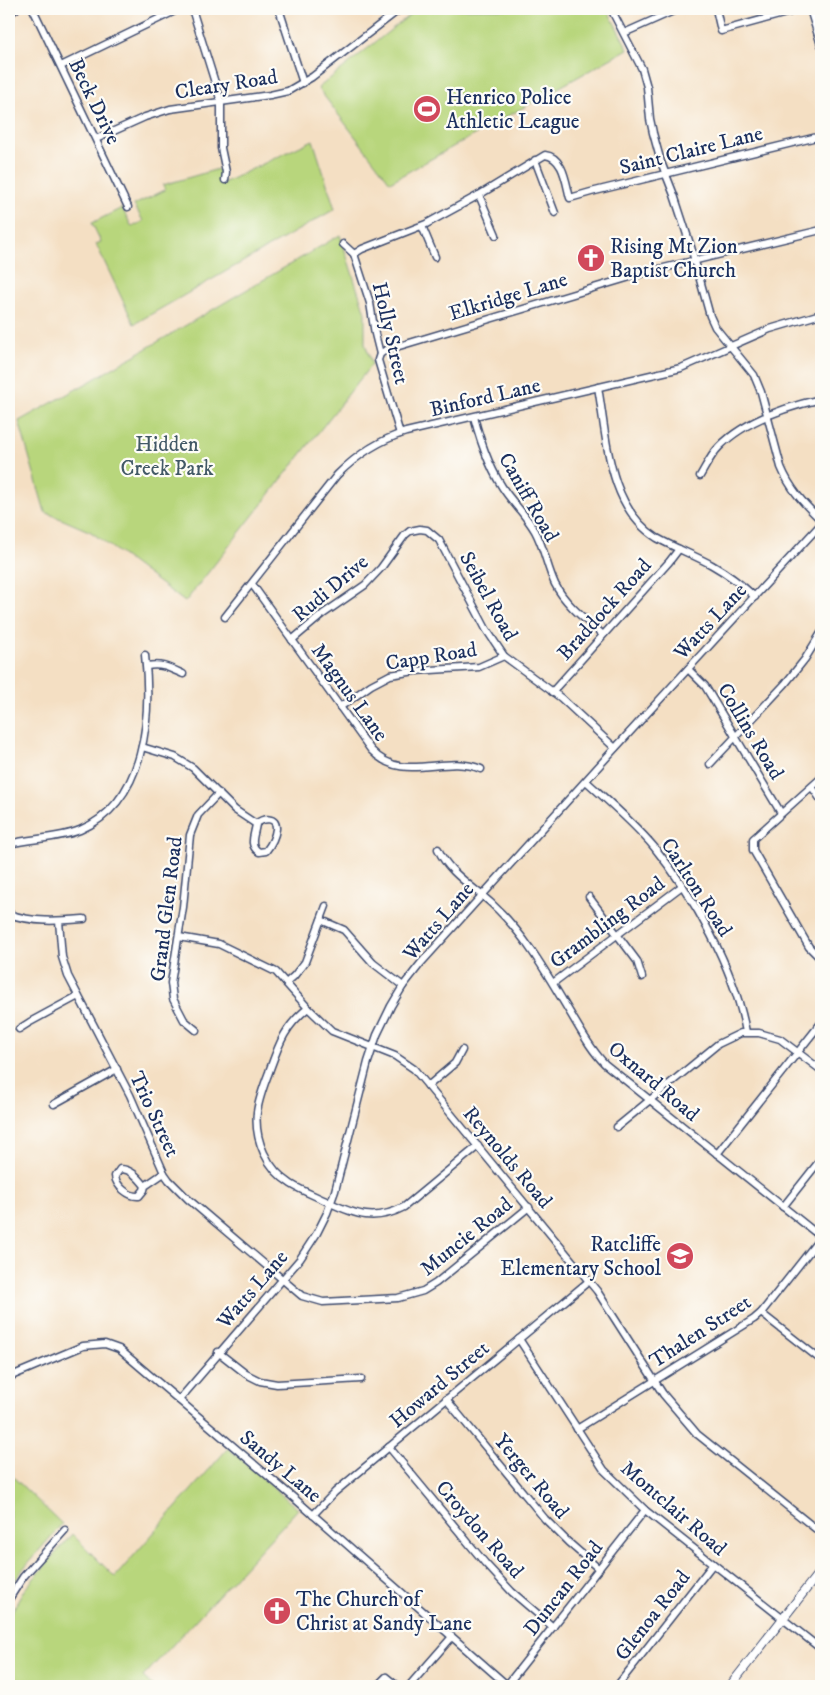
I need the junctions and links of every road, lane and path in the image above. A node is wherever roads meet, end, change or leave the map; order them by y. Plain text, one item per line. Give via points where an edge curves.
1 (16, 9) edge
2 (33, 9) edge
3 (179, 9) edge
4 (192, 9) edge
5 (279, 9) edge
6 (383, 9) edge
7 (400, 9) edge
8 (611, 9) edge
9 (678, 9) edge
10 (716, 9) edge
11 (801, 9) edge
12 (810, 9) edge
13 (9, 14) edge
14 (389, 17) junction
15 (624, 34) junction
16 (821, 45) edge
17 (60, 66) junction
18 (303, 83) junction
19 (222, 102) junction
20 (821, 136) edge
21 (96, 140) junction
22 (535, 160) junction
23 (665, 173) junction
24 (225, 180) dead end
25 (479, 195) junction
26 (128, 206) dead end
27 (555, 213) dead end
28 (422, 226) junction
29 (821, 230) edge
30 (496, 235) dead end
31 (343, 244) dead end
32 (354, 254) junction
33 (435, 257) dead end
34 (695, 260) junction
35 (821, 314) edge
36 (731, 346) junction
37 (380, 354) junction
38 (598, 387) junction
39 (821, 399) edge
40 (768, 416) junction
41 (474, 417) junction
42 (400, 434) junction
43 (700, 476) dead end
44 (821, 520) edge
45 (821, 524) edge
46 (404, 535) joint
47 (679, 549) junction
48 (252, 584) junction
49 (754, 596) junction
50 (225, 617) dead end
51 (821, 633) edge
52 (602, 634) junction
53 (292, 640) junction
54 (145, 655) dead end
55 (504, 656) junction
56 (147, 666) junction
57 (688, 668) junction
58 (183, 674) dead end
59 (552, 692) junction
60 (340, 707) junction
61 (736, 737) junction
62 (142, 747) junction
63 (615, 748) junction
64 (710, 764) dead end
65 (481, 769) dead end
66 (821, 778) edge
67 (586, 781) junction
68 (812, 787) junction
69 (219, 793) junction
70 (821, 800) edge
71 (781, 813) junction
72 (256, 824) junction
73 (9, 844) edge
74 (438, 848) dead end
75 (682, 886) junction
76 (482, 895) junction
77 (588, 897) dead end
78 (326, 906) dead end
79 (9, 914) edge
80 (84, 919) dead end
81 (321, 920) junction
82 (59, 921) junction
83 (617, 934) junction
84 (179, 937) junction
85 (821, 960) edge
86 (642, 977) dead end
87 (286, 983) junction
88 (552, 983) junction
89 (403, 986) junction
90 (78, 996) junction
91 (308, 1008) junction
92 (821, 1023) edge
93 (19, 1029) dead end
94 (196, 1030) dead end
95 (746, 1032) junction
96 (373, 1047) junction
97 (462, 1050) dead end
98 (798, 1052) junction
99 (117, 1069) junction
100 (821, 1070) edge
101 (428, 1086) junction
102 (650, 1101) junction
103 (54, 1104) dead end
104 (618, 1127) dead end
105 (478, 1146) junction
106 (717, 1154) junction
107 (821, 1159) edge
108 (164, 1173) junction
109 (145, 1186) junction
110 (331, 1203) junction
111 (529, 1207) junction
112 (783, 1207) junction
113 (821, 1237) edge
114 (282, 1280) junction
115 (589, 1281) junction
116 (761, 1314) junction
117 (519, 1339) junction
118 (218, 1352) junction
119 (821, 1360) edge
120 (9, 1377) edge
121 (361, 1379) dead end
122 (654, 1381) junction
123 (446, 1399) junction
124 (179, 1400) junction
125 (577, 1429) junction
126 (389, 1447) junction
127 (645, 1510) junction
128 (313, 1515) junction
129 (66, 1530) dead end
130 (821, 1533) edge
131 (713, 1564) junction
132 (599, 1569) junction
133 (821, 1570) edge
134 (9, 1599) edge
135 (783, 1619) junction
136 (553, 1627) junction
137 (451, 1638) junction
138 (821, 1649) edge
139 (377, 1686) edge
140 (397, 1686) edge
141 (408, 1686) edge
142 (508, 1686) edge
143 (617, 1686) edge
144 (730, 1686) edge

1 - 13 street
2 - 17 street, Beck Drive
3 - 17 street
4 - 19 street
5 - 18 street
6 - 14 street
7 - 14 street, Cleary Road
8 - 15 street
9 - 15 street
10 - 11 street via 721,31
12 - 16 street
14 - 18 street, Cleary Road
15 - 23 street via 646,80 651,126
17 - 21 street, Beck Drive
18 - 19 street, Cleary Road via 276,94
19 - 21 street, Cleary Road via 156,113
19 - 24 street via 221,148
20 - 23 street, Saint Claire Lane
21 - 26 street, Beck Drive
22 - 23 street, Saint Claire Lane via 545,155 556,160 570,198
22 - 25 street
22 - 27 street
23 - 34 street
25 - 28 street
25 - 30 street
28 - 32 street
28 - 33 street
29 - 34 street, Elkridge Lane
31 - 32 street, Holly Street
32 - 37 street, Holly Street via 370,303
34 - 36 street via 710,316
34 - 37 street, Elkridge Lane
35 - 36 street, Binford Lane via 770,329
36 - 38 street, Binford Lane via 681,368
36 - 40 street via 754,375
37 - 42 street, Holly Street via 381,373
38 - 41 street, Binford Lane
38 - 47 street via 620,495 645,529
39 - 40 street
40 - 43 street via 730,437 714,453
40 - 44 street via 785,478 795,494
41 - 42 street, Binford Lane
41 - 52 street, Caniff Road via 493,472 536,532 557,589
42 - 48 street, Binford Lane via 367,450 345,467
45 - 49 street, Watts Lane
46 - 53 street, Rudi Drive via 368,581
46 - 55 street, Seibel Road via 414,530 425,530 439,540 486,629
47 - 49 street via 726,574
47 - 52 street, Braddock Road
48 - 50 street, Binford Lane
48 - 53 street, Magnus Lane
49 - 57 street, Watts Lane
51 - 61 street via 795,672
52 - 59 street, Braddock Road
53 - 60 street, Magnus Lane
54 - 56 street
55 - 59 street, Seibel Road
55 - 60 street, Capp Road via 479,667 390,675
56 - 58 street via 168,666
56 - 62 street via 148,706
57 - 61 street, Collins Road via 705,686
57 - 63 street, Watts Lane
59 - 63 street, Seibel Road
60 - 65 street, Magnus Lane via 371,750 389,764 405,767 468,764
61 - 64 street
61 - 71 street, Collins Road
62 - 69 street via 184,762
62 - 73 street via 123,794 100,818 69,834
63 - 67 street, Watts Lane
66 - 68 street
67 - 75 street, Carlton Road via 644,836
67 - 76 street, Watts Lane
68 - 70 street
68 - 71 street
69 - 72 street via 235,810
69 - 84 street, Grand Glen Road via 198,816 190,835
71 - 85 street via 753,839 754,850 809,947
72 - 72 street via 252,844 259,852 266,851 276,828 274,822 262,819
74 - 76 street, Oxnard Road via 449,866
75 - 83 street, Grambling Road
75 - 95 street, Carlton Road via 724,963 741,1006
76 - 88 street, Oxnard Road via 522,936
76 - 89 street, Watts Lane
77 - 83 street
78 - 81 street
79 - 82 street via 32,920
80 - 82 street
81 - 87 street via 305,962
81 - 89 street via 344,930 373,963
82 - 90 street, Trio Street via 64,963
83 - 86 street via 637,961
83 - 88 street, Grambling Road
84 - 87 street, Reynolds Road via 220,944 276,972
84 - 94 street, Grand Glen Road via 171,983 173,1000 184,1020
87 - 91 street, Reynolds Road
88 - 102 street, Oxnard Road via 596,1054
89 - 96 street, Watts Lane
90 - 93 street
90 - 99 street, Trio Street
91 - 96 street, Reynolds Road via 332,1031
91 - 110 street via 290,1025 280,1042 260,1097 257,1132 265,1156 282,1178
92 - 98 street
95 - 98 street via 780,1039
95 - 102 street via 718,1044
96 - 101 street, Reynolds Road via 414,1069
96 - 110 street, Watts Lane
97 - 101 street via 455,1063
98 - 100 street
98 - 106 street
99 - 103 street
99 - 108 street, Trio Street
101 - 105 street, Reynolds Road
102 - 104 street
102 - 106 street, Oxnard Road
105 - 110 street via 396,1211 365,1216
105 - 111 street, Reynolds Road
106 - 112 street, Oxnard Road
107 - 112 street
108 - 109 street
108 - 114 street, Trio Street via 188,1199
109 - 109 street via 142,1194 134,1197 119,1186 115,1176 123,1168
110 - 114 street, Watts Lane via 312,1241
111 - 114 street, Muncie Road via 436,1283 412,1296 323,1302 302,1296
111 - 115 street, Reynolds Road
112 - 113 street, Oxnard Road
113 - 116 street, Thalen Street
114 - 118 street, Watts Lane
115 - 117 street, Howard Street
115 - 122 street, Reynolds Road
116 - 119 street
116 - 122 street, Thalen Street
117 - 123 street, Howard Street
117 - 125 street, Montclair Road
118 - 121 street via 260,1381 277,1384
118 - 124 street, Watts Lane
120 - 124 street, Sandy Lane via 75,1349 105,1344 127,1355
122 - 125 street, Thalen Street
122 - 130 street, Reynolds Road via 697,1434
123 - 126 street, Howard Street
123 - 132 street, Yerger Road via 545,1519
124 - 128 street, Sandy Lane
125 - 127 street, Montclair Road via 604,1470
126 - 128 street, Howard Street
126 - 136 street, Croydon Road via 490,1568
127 - 131 street, Montclair Road
127 - 132 street, Duncan Road
128 - 137 street, Sandy Lane
129 - 134 street via 23,1577
131 - 135 street, Montclair Road
131 - 143 street, Glenoa Road
132 - 136 street, Duncan Road
133 - 135 street
135 - 138 street, Montclair Road
135 - 144 street
136 - 142 street, Duncan Road
137 - 141 street
137 - 142 street, Sandy Lane
139 - 140 street via 386,1677

